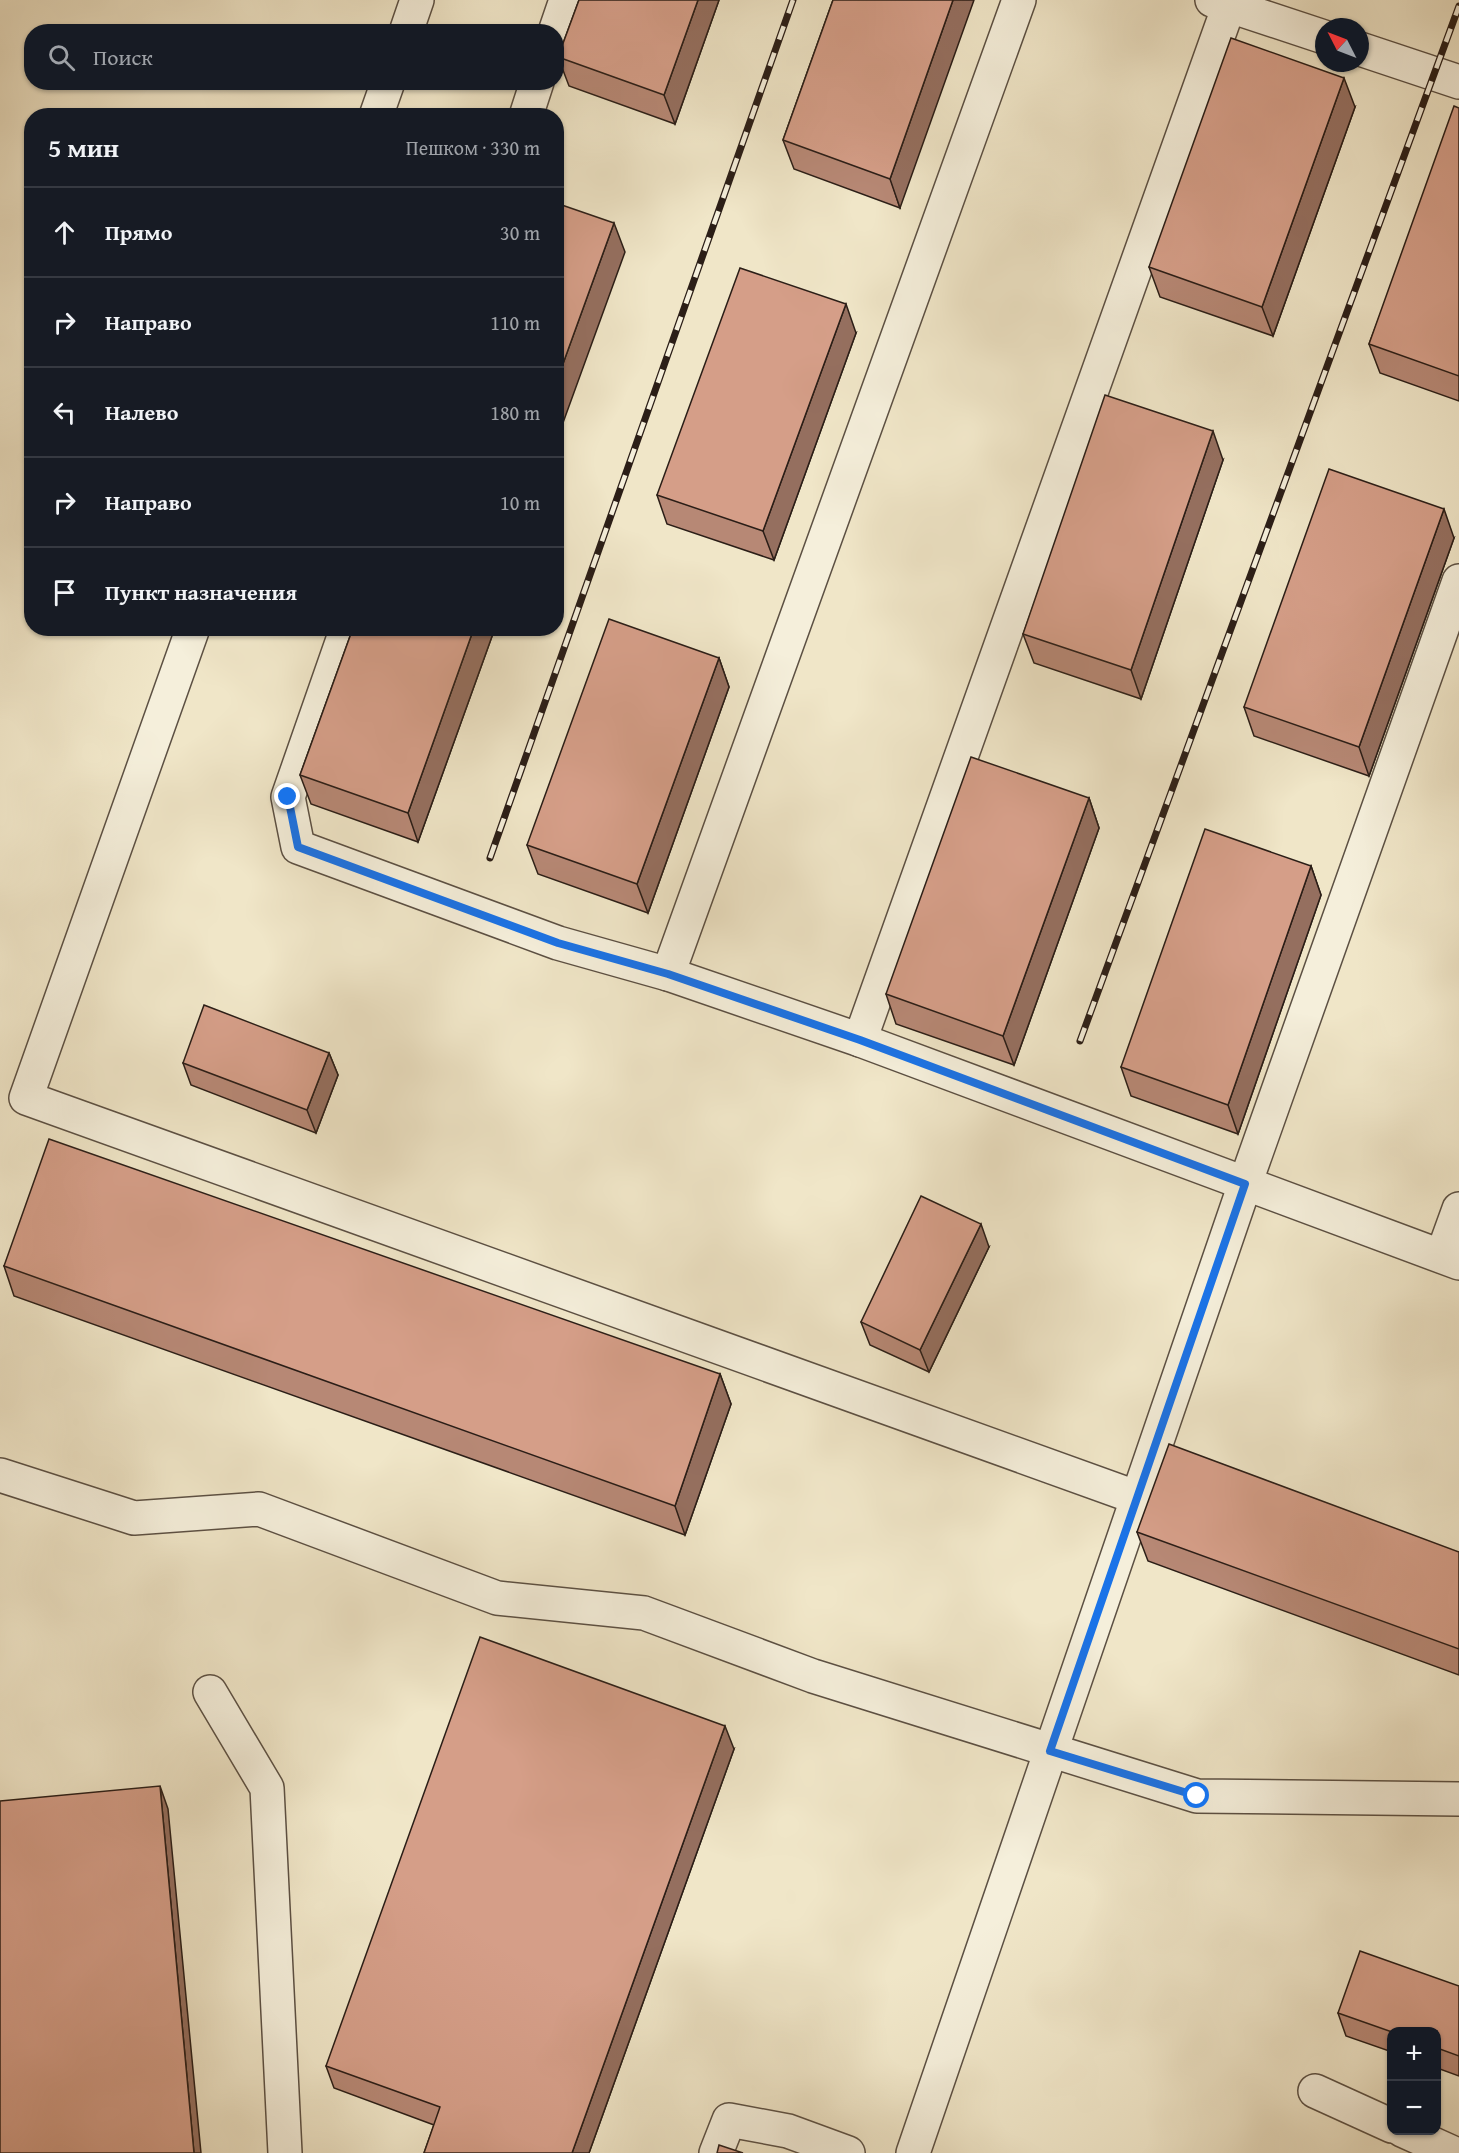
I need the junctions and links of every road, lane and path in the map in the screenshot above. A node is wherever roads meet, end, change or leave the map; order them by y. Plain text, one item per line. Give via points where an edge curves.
1 (417, 0) edge
2 (566, 0) edge
3 (1019, 0) edge
4 (1224, 2) edge
5 (409, 24) edge
6 (558, 24) edge
7 (1315, 35) edge
8 (1369, 52) edge
9 (1459, 82) edge
10 (385, 90) edge
11 (534, 90) edge
12 (379, 108) edge
13 (529, 108) edge
14 (1459, 581) edge
15 (190, 636) edge
16 (344, 636) edge
17 (668, 974) junction
18 (860, 1040) junction
19 (1245, 1184) junction
20 (1459, 1209) edge
21 (1450, 1260) edge
22 (0, 1476) edge
23 (1138, 1498) junction
24 (210, 1692) dead end
25 (1050, 1751) junction
26 (1459, 1798) edge
27 (1315, 2091) dead end
28 (1387, 2124) edge
29 (1413, 2135) edge
30 (285, 2153) edge
31 (716, 2153) edge
32 (848, 2153) edge
33 (912, 2153) edge
34 (1453, 2153) edge

1 - 5 street
2 - 6 street
3 - 17 street
4 - 7 street
4 - 18 street
8 - 9 street
10 - 12 street
11 - 13 street
14 - 19 street
15 - 23 street via 26,1098
16 - 17 street via 288,797 298,847 558,943
17 - 18 street
18 - 19 street
19 - 21 street
19 - 23 street
20 - 21 street
22 - 25 street via 134,1518 259,1509 497,1598 644,1613 813,1676
23 - 25 street
24 - 30 street via 267,1788
25 - 26 street via 1197,1796
25 - 33 street
27 - 28 street
29 - 34 street
31 - 32 street via 729,2120 788,2131

